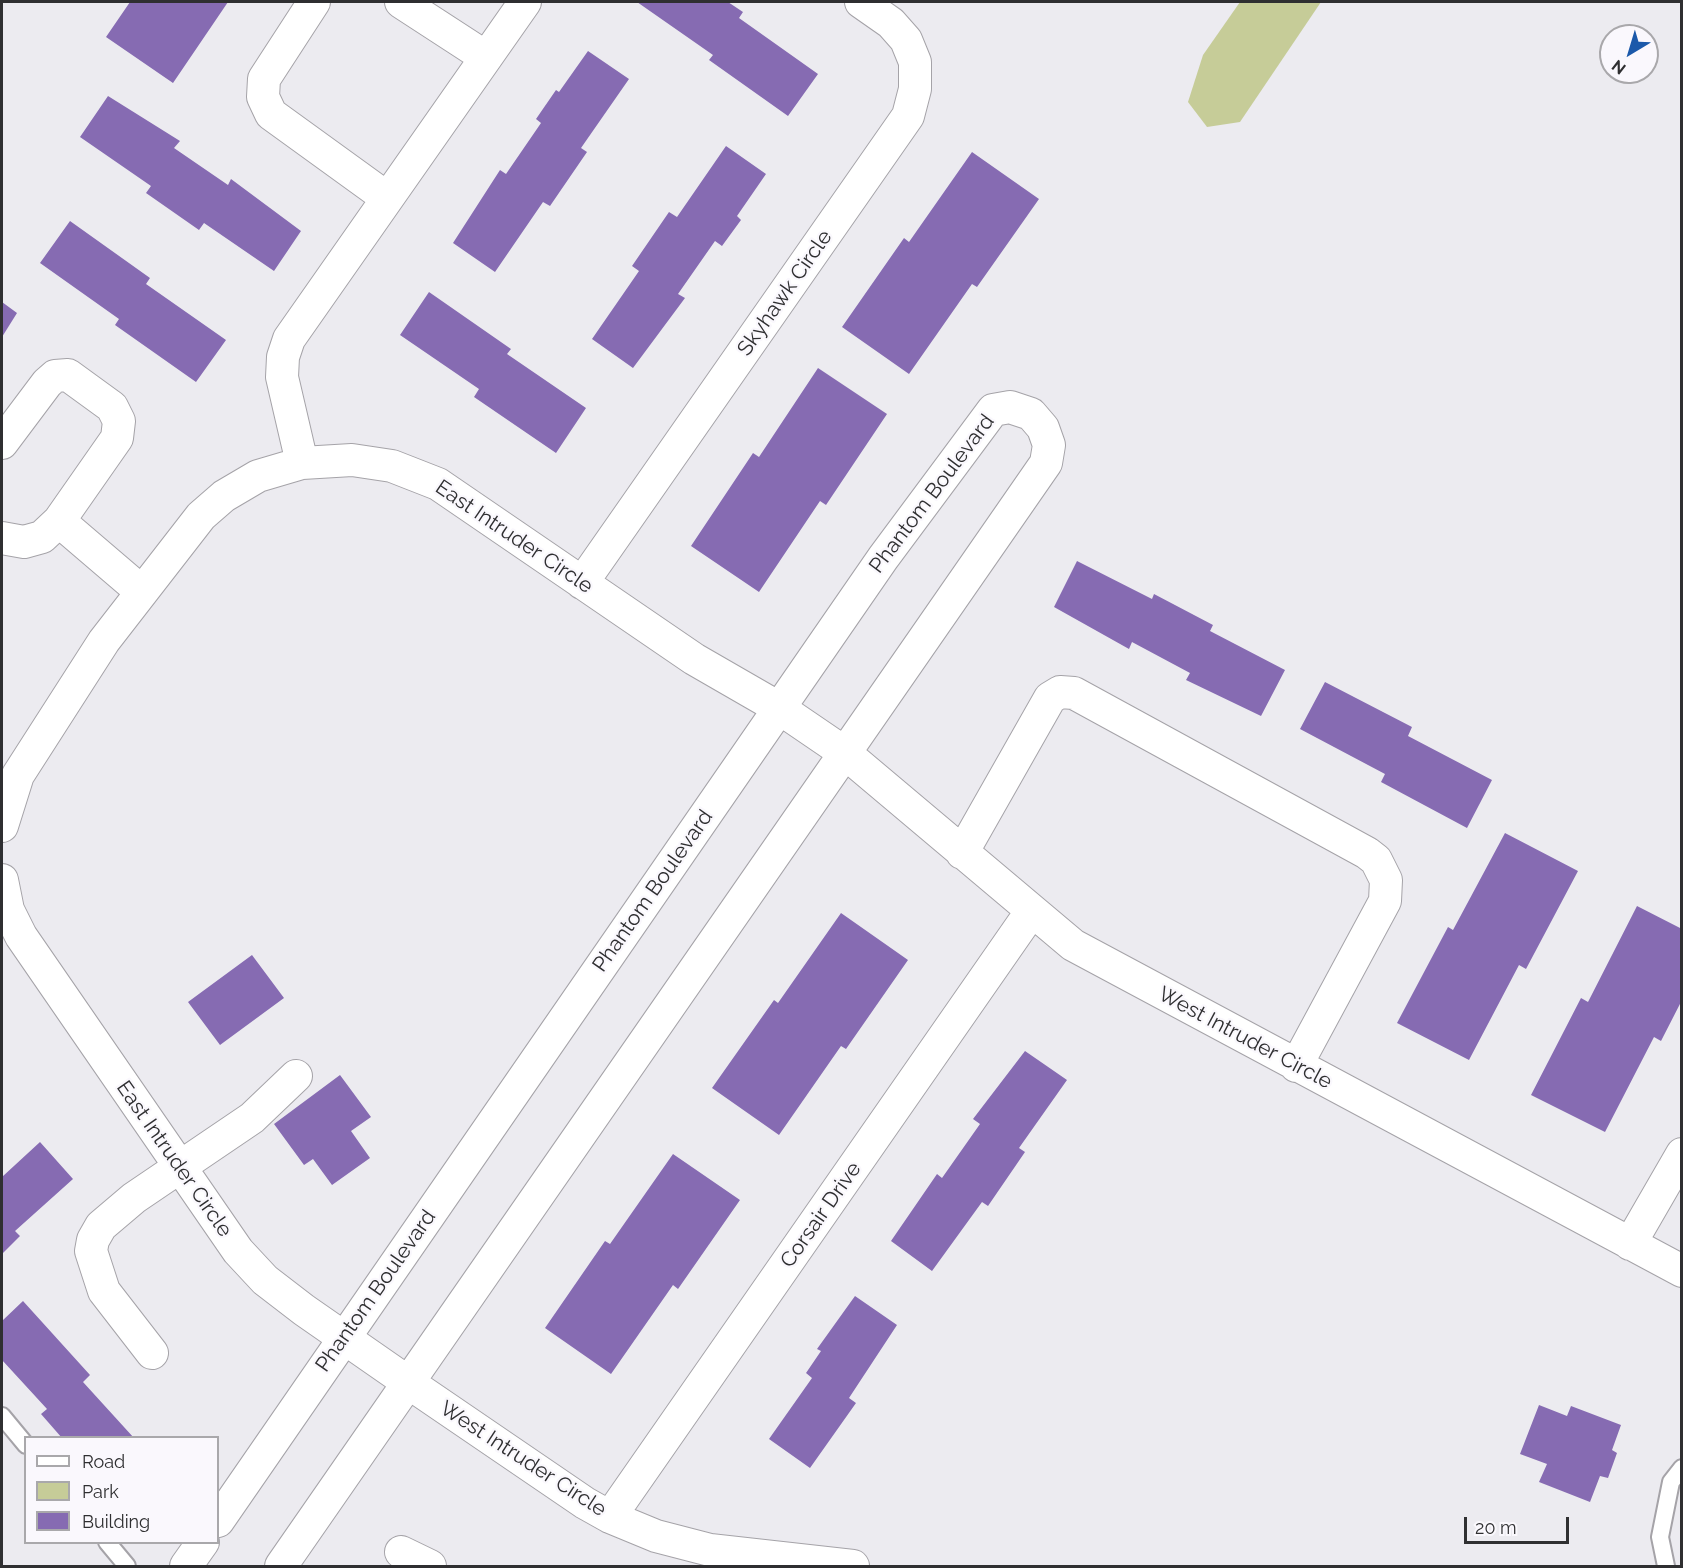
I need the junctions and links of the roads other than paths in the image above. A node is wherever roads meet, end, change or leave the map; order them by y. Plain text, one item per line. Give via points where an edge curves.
1 (314, 2) edge
2 (401, 2) edge
3 (525, 2) edge
4 (861, 2) edge
5 (484, 56) junction
6 (387, 198) junction
7 (2, 443) edge
8 (302, 463) junction
9 (59, 521) junction
10 (2, 538) edge
11 (582, 583) junction
12 (142, 592) junction
13 (779, 708) junction
14 (845, 753) junction
15 (2, 826) edge
16 (962, 853) junction
17 (2, 880) edge
18 (1031, 912) junction
19 (1296, 1066) junction
20 (296, 1076) dead end
21 (1682, 1154) edge
22 (179, 1168) junction
23 (1630, 1244) junction
24 (1682, 1271) edge
25 (344, 1337) junction
26 (152, 1353) dead end
27 (409, 1383) junction
28 (2, 1416) edge
29 (24, 1443) edge
30 (1682, 1468) edge
31 (610, 1517) junction
32 (219, 1520) edge
33 (109, 1544) edge
34 (202, 1544) edge
35 (401, 1552) dead end
36 (128, 1566) edge
37 (186, 1566) edge
38 (281, 1566) edge
39 (430, 1566) edge
40 (843, 1566) edge
41 (1666, 1566) edge

1 - 6 street via 264,78 263,97 271,114
2 - 5 street
3 - 5 street
4 - 11 street, Skyhawk Circle via 891,23 906,40 915,62 915,89 908,117
5 - 6 street
6 - 8 street via 289,339 283,357 282,377
7 - 9 street via 55,376 69,375 112,407 119,421 117,438
8 - 11 street, East Intruder Circle via 362,461 392,466 438,484
8 - 12 street, East Intruder Circle via 258,476 224,495 201,516
9 - 10 street via 42,537 24,542
9 - 12 street
11 - 13 street, East Intruder Circle via 694,659
12 - 15 street, East Intruder Circle via 104,641 18,775
13 - 14 street, East Intruder Circle
13 - 14 street, Phantom Boulevard via 883,558 993,410 1010,407 1031,414 1043,428 1049,445 1046,463
13 - 25 street, Phantom Boulevard
14 - 16 street, West Intruder Circle
14 - 27 street, Phantom Boulevard
16 - 18 street, West Intruder Circle
16 - 19 street via 1050,698 1060,692 1074,693 1367,853 1376,860 1386,879 1385,901
17 - 22 street, East Intruder Circle via 8,910 21,936
18 - 19 street, West Intruder Circle via 1073,945
18 - 31 street, Corsair Drive
19 - 23 street, West Intruder Circle
20 - 22 street via 252,1118
21 - 23 street
22 - 25 street, East Intruder Circle via 238,1251 265,1280
22 - 26 street via 101,1226 91,1251 104,1291
23 - 24 street, West Intruder Circle
25 - 27 street, East Intruder Circle
25 - 32 street, Phantom Boulevard
27 - 31 street, West Intruder Circle
27 - 38 street, Phantom Boulevard
28 - 29 lane
30 - 41 lane via 1671,1482 1660,1537
31 - 40 street, West Intruder Circle via 656,1536 710,1550
33 - 36 lane
34 - 37 street
35 - 39 street

